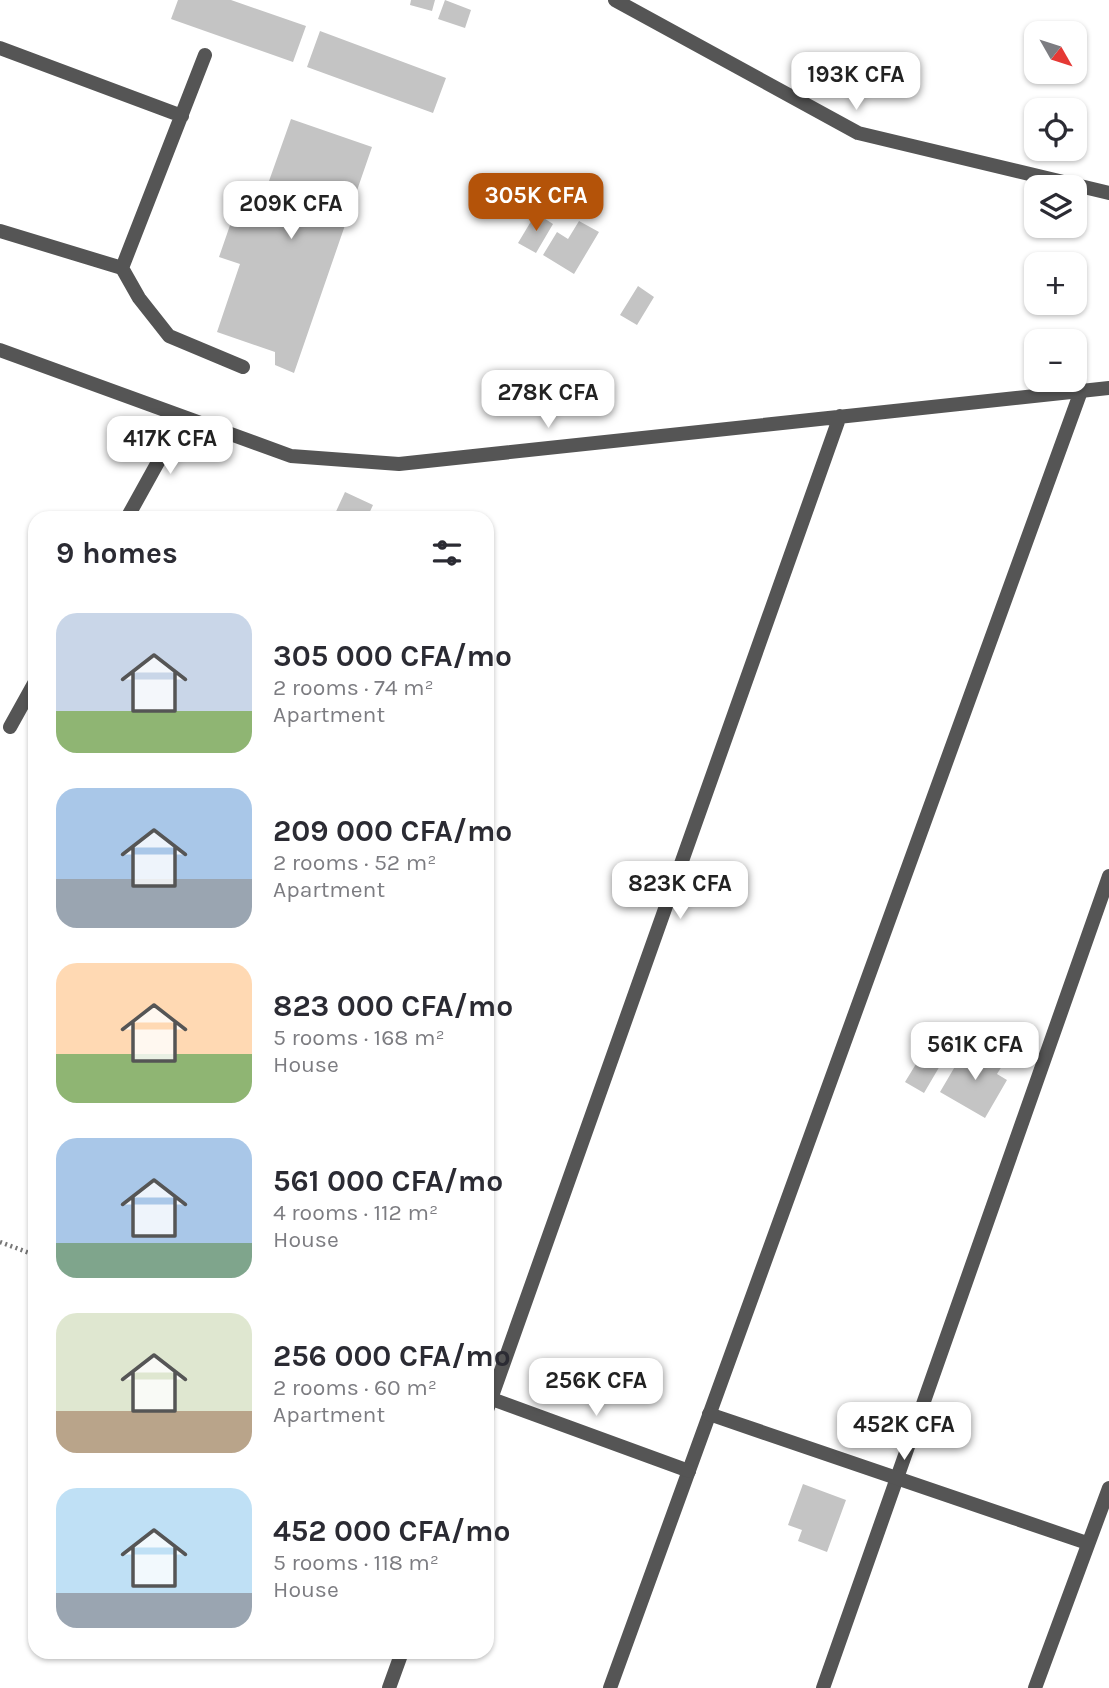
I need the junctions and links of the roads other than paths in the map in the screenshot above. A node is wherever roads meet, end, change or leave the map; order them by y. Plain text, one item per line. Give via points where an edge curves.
1 (615, 0) edge
2 (0, 48) edge
3 (205, 55) dead end
4 (182, 116) junction
5 (1109, 193) edge
6 (0, 231) edge
7 (122, 268) junction
8 (0, 351) edge
9 (243, 367) dead end
10 (1109, 387) edge
11 (1087, 390) edge
12 (1071, 392) edge
13 (1081, 392) edge
14 (841, 416) junction
15 (183, 417) junction
16 (131, 511) edge
17 (28, 695) edge
18 (10, 727) dead end
19 (1109, 876) edge
20 (494, 1393) edge
21 (494, 1400) edge
22 (709, 1414) junction
23 (689, 1471) junction
24 (897, 1478) junction
25 (1109, 1488) edge
26 (1087, 1543) junction
27 (399, 1659) edge
28 (389, 1688) edge
29 (610, 1688) edge
30 (822, 1688) edge
31 (1035, 1688) edge

1 - 5 street via 858,133
2 - 4 street
3 - 4 street
4 - 7 street
6 - 7 street
7 - 9 street via 169,337
8 - 15 street
10 - 11 street
12 - 14 street
13 - 22 street
14 - 15 street via 400,464 291,456
14 - 20 street
15 - 16 street
17 - 18 street
19 - 24 street
21 - 23 street
22 - 23 street
22 - 24 street
23 - 29 street
24 - 26 street
24 - 30 street
25 - 26 street
26 - 31 street
27 - 28 street

